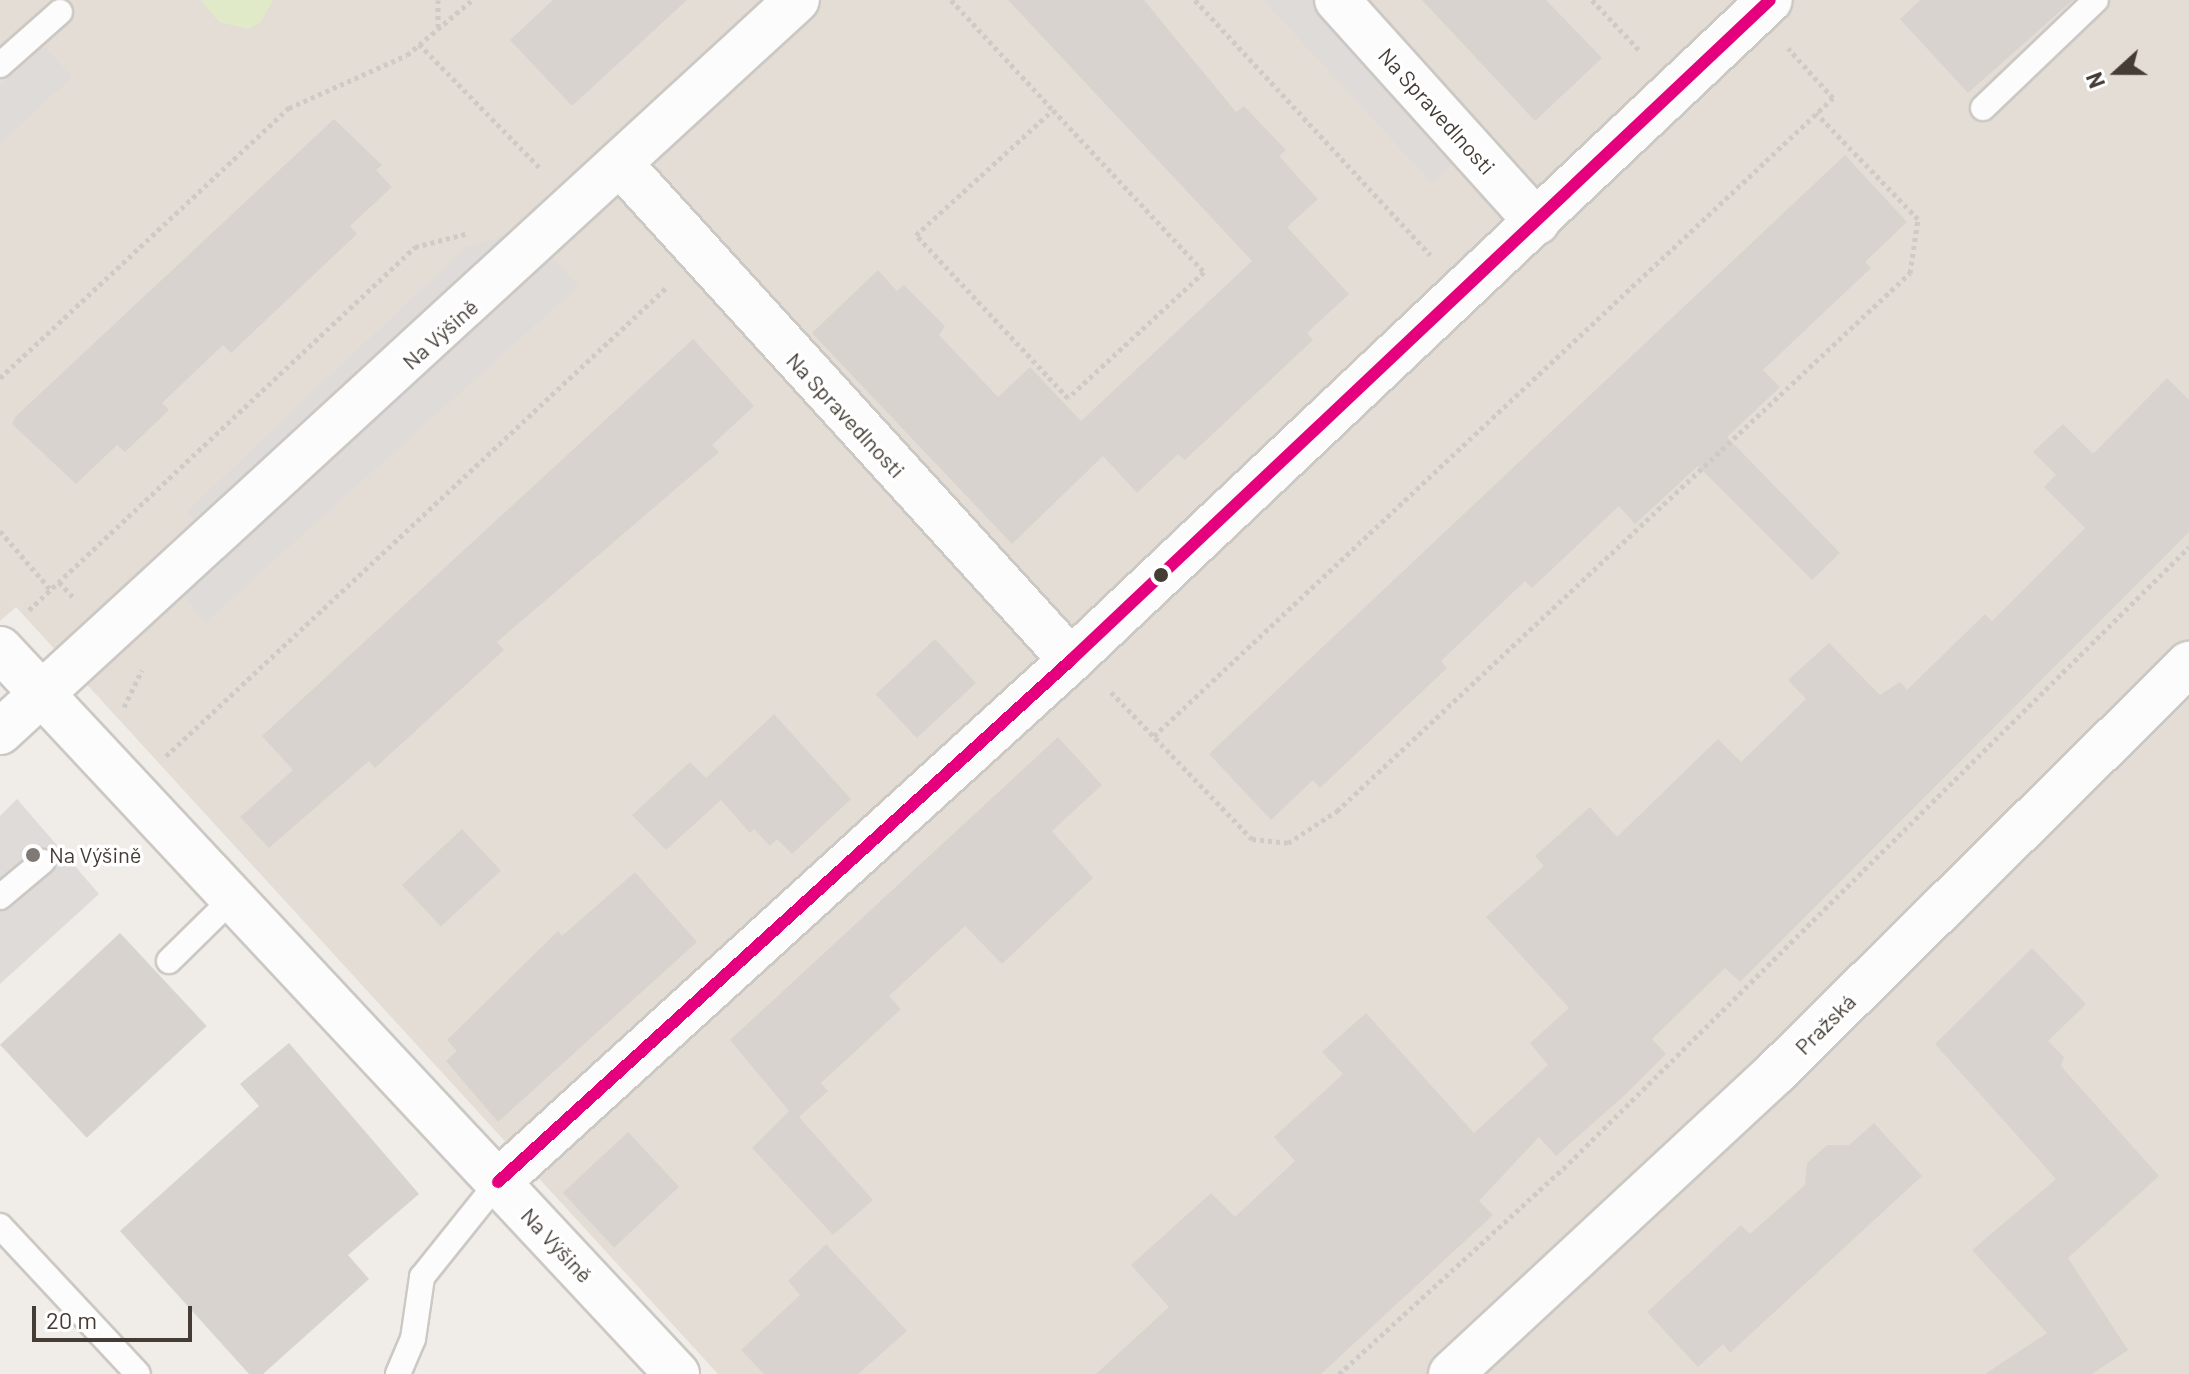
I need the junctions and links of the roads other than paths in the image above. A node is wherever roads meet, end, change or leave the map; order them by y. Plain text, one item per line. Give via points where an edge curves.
1 (797, 0) edge
2 (1337, 0) edge
3 (2096, 0) edge
4 (60, 12) dead end
5 (1773, 17) edge
6 (0, 65) edge
7 (1983, 108) dead end
8 (623, 167) junction
9 (1537, 222) junction
10 (10, 634) edge
11 (1073, 658) junction
12 (2189, 664) edge
13 (42, 697) junction
14 (0, 732) edge
15 (42, 862) dead end
16 (0, 897) edge
17 (233, 898) junction
18 (169, 961) dead end
19 (498, 1182) junction
20 (0, 1226) edge
21 (138, 1374) edge
22 (398, 1374) edge
23 (677, 1374) edge
24 (1451, 1374) edge

1 - 8 street, Na Výšině
2 - 9 street, Na Spravedlnosti
3 - 7 lane
4 - 6 lane
5 - 9 street
8 - 11 street, Na Spravedlnosti
8 - 13 street, Na Výšině
9 - 11 street
10 - 13 street, Na Výšině
11 - 19 street
12 - 24 street, Pražská via 1776,1072
13 - 14 street, Na Výšině
13 - 17 street, Na Výšině
15 - 16 lane
17 - 18 lane
17 - 19 street, Na Výšině
19 - 22 lane via 422,1277 413,1339
19 - 23 street, Na Výšině
20 - 21 lane

